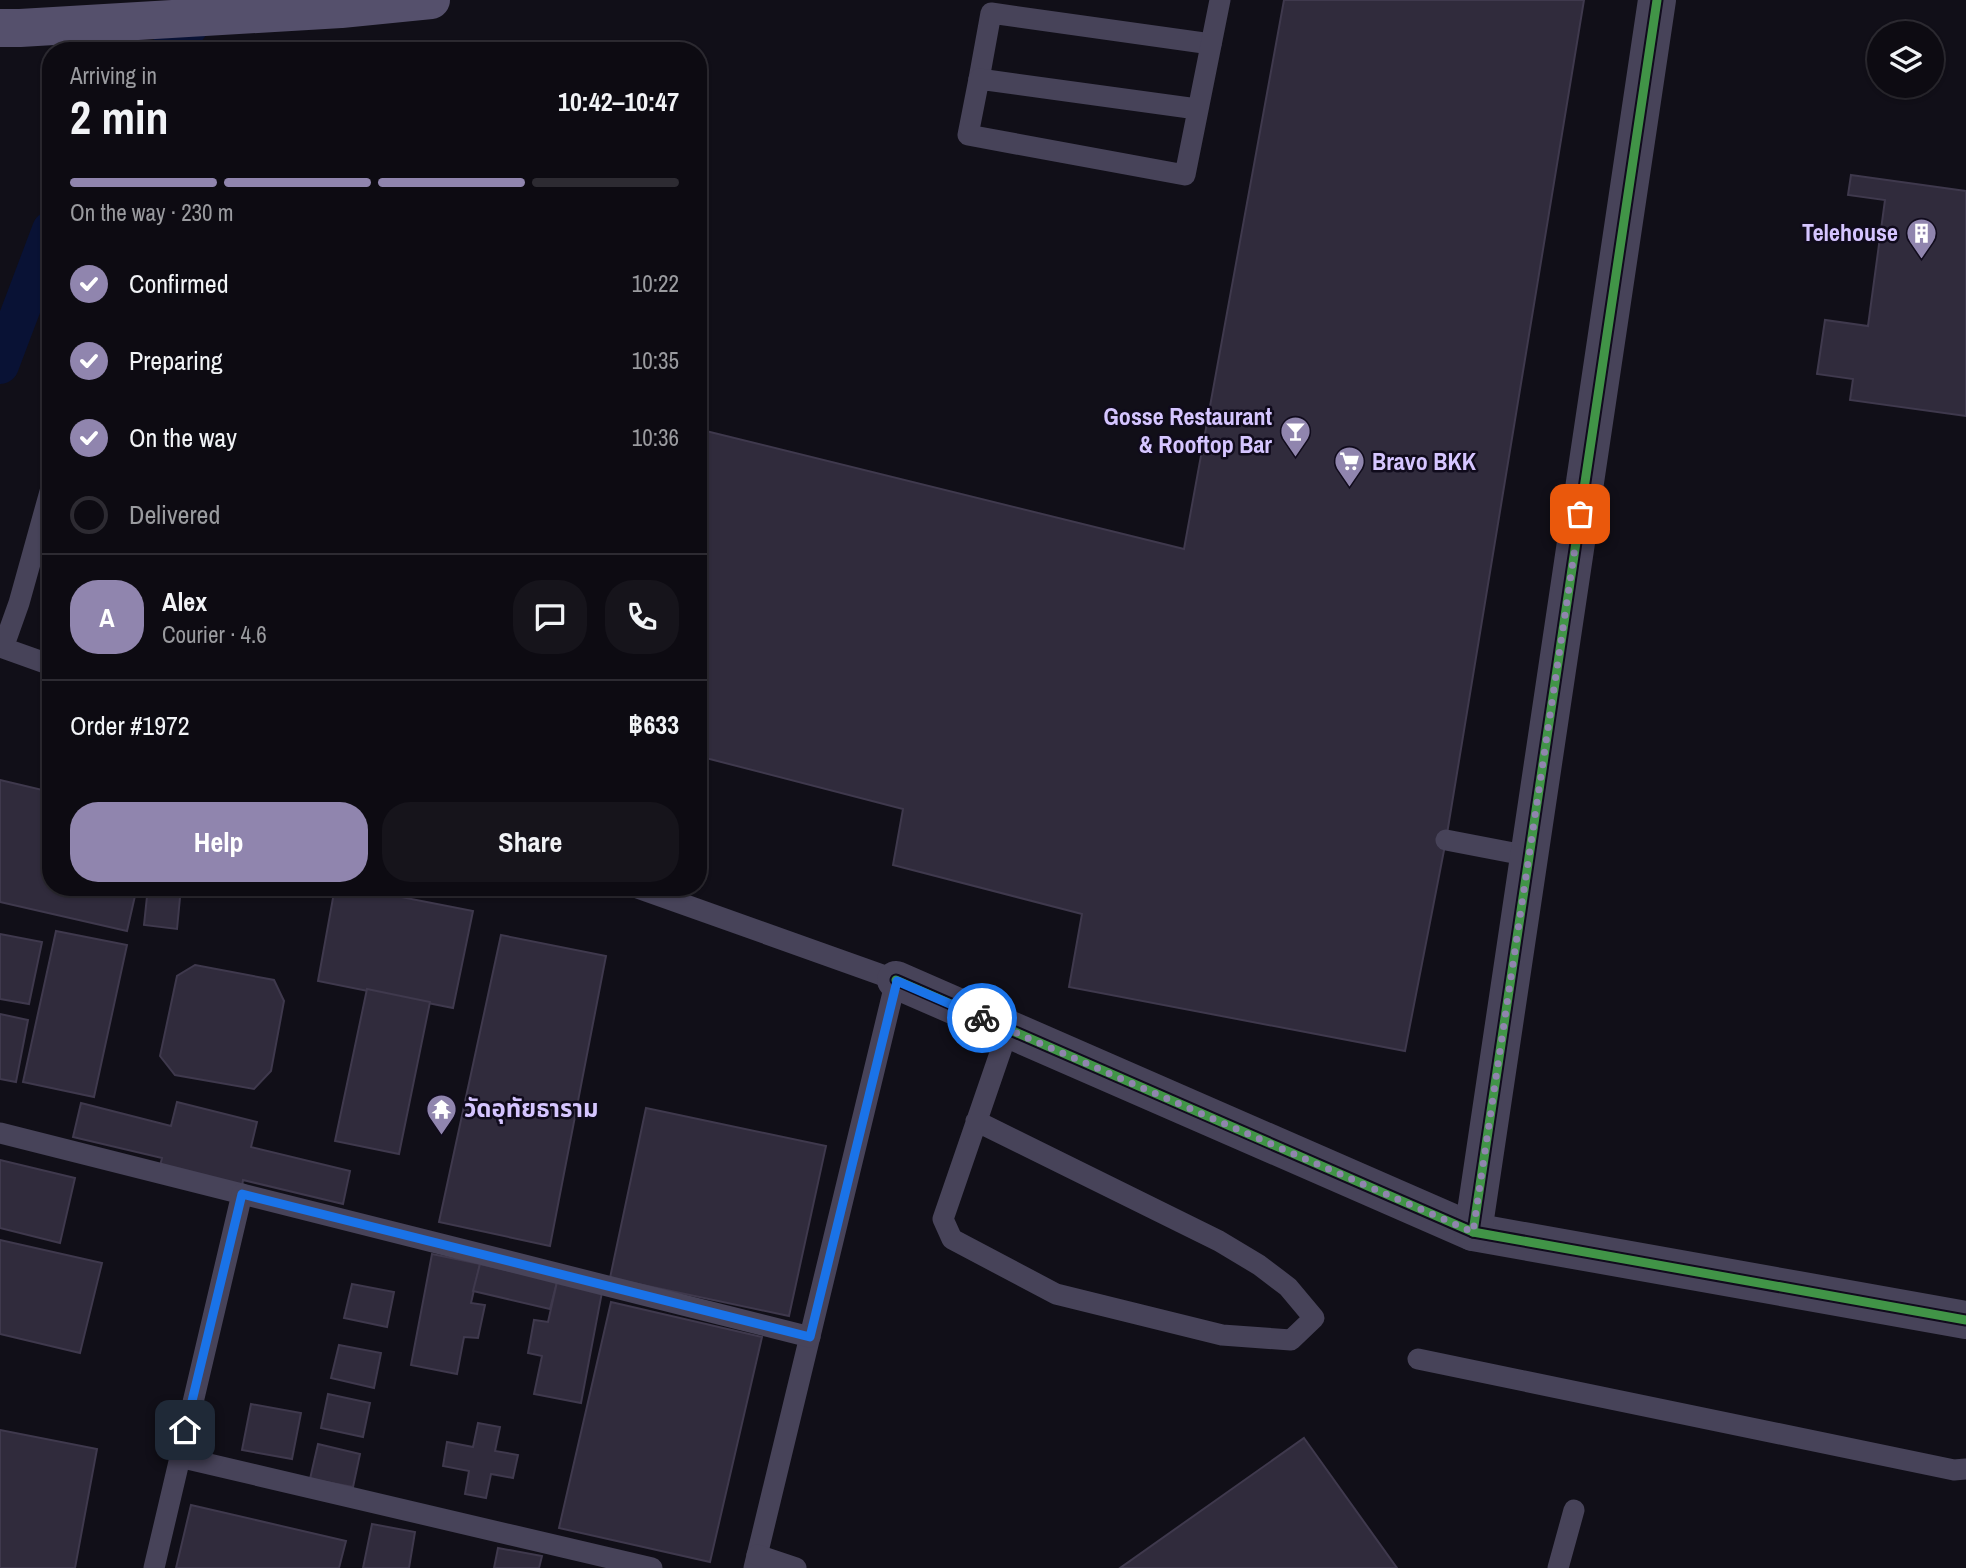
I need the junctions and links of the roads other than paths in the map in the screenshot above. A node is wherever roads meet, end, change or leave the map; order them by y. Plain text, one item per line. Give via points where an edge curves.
1 (431, 0) edge
2 (1220, 0) edge
3 (1657, 0) edge
4 (0, 28) edge
5 (1211, 44) junction
6 (979, 79) junction
7 (1196, 109) junction
8 (42, 520) edge
9 (42, 662) edge
10 (1446, 840) dead end
11 (1529, 856) junction
12 (660, 896) edge
13 (897, 981) junction
14 (1008, 1030) junction
15 (976, 1121) junction
16 (0, 1133) edge
17 (242, 1194) junction
18 (1473, 1232) junction
19 (1966, 1320) edge
20 (810, 1337) junction
21 (1418, 1359) dead end
22 (179, 1457) junction
23 (1966, 1469) edge
24 (1574, 1510) dead end
25 (755, 1562) edge
26 (154, 1568) edge
27 (652, 1568) edge
28 (796, 1568) edge
29 (1558, 1568) edge

1 - 4 main road
2 - 5 lane
3 - 11 street
5 - 6 lane via 991,13
5 - 7 lane
6 - 7 lane
6 - 7 lane via 968,135 1185,175
8 - 9 lane via 3,648
10 - 11 lane
11 - 18 street
12 - 13 lane
13 - 14 street
13 - 20 lane
14 - 15 lane
14 - 18 street
15 - 15 lane via 1219,1241 1288,1287 1314,1318 1291,1340 1222,1335 1056,1294 952,1240 943,1219
16 - 17 lane
17 - 20 lane
17 - 22 lane
18 - 19 street
20 - 25 lane
21 - 23 lane
22 - 26 lane
22 - 27 lane
24 - 29 lane
25 - 28 lane

